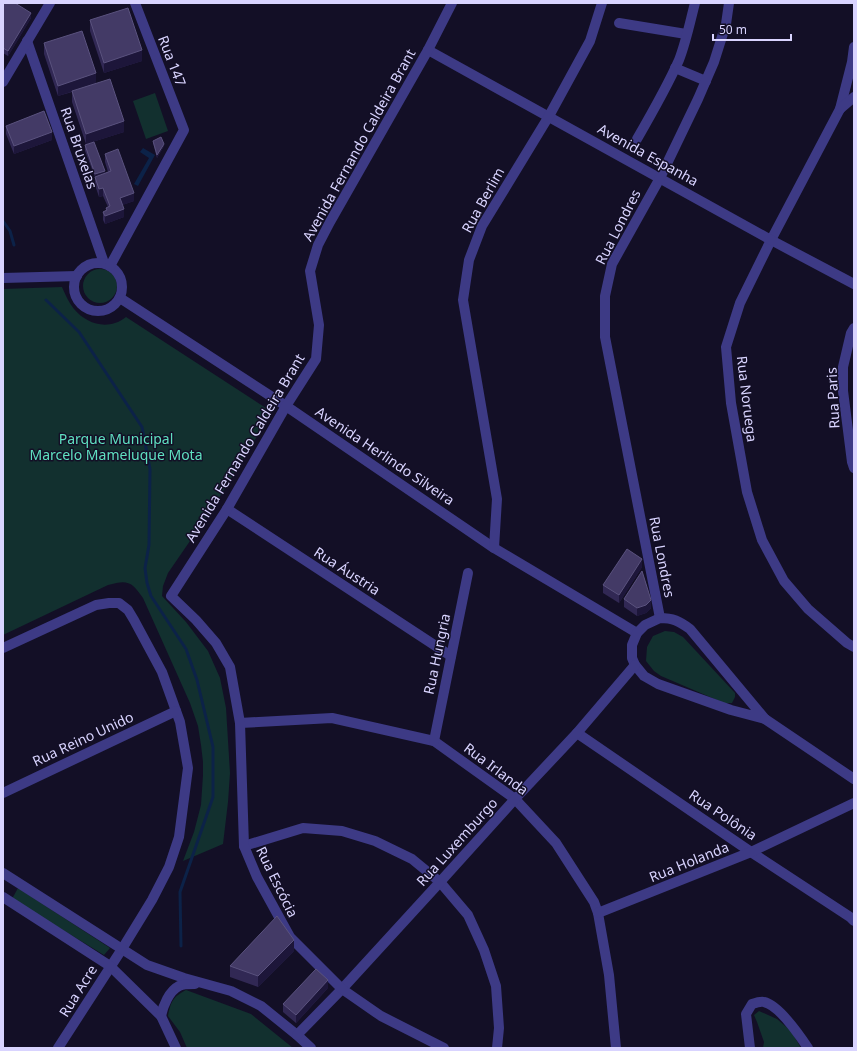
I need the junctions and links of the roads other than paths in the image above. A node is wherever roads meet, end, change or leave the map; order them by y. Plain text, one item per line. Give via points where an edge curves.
1 (50, 3) edge
2 (135, 3) edge
3 (452, 3) edge
4 (602, 3) edge
5 (695, 3) edge
6 (729, 3) edge
7 (619, 23) dead end
8 (686, 34) junction
9 (27, 41) junction
10 (854, 47) edge
11 (428, 50) junction
12 (675, 68) junction
13 (706, 81) junction
14 (3, 82) edge
15 (854, 97) edge
16 (840, 109) junction
17 (549, 116) junction
18 (637, 139) dead end
19 (660, 178) junction
20 (771, 240) junction
21 (107, 265) junction
22 (77, 276) junction
23 (3, 278) edge
24 (854, 284) edge
25 (120, 298) junction
26 (854, 328) edge
27 (286, 406) junction
28 (854, 468) edge
29 (227, 509) junction
30 (494, 548) junction
31 (468, 573) dead end
32 (172, 596) joint
33 (660, 618) junction
34 (637, 633) junction
35 (854, 647) edge
36 (3, 648) edge
37 (451, 656) junction
38 (635, 665) junction
39 (743, 693) junction
40 (731, 710) junction
41 (176, 711) junction
42 (765, 719) junction
43 (240, 723) junction
44 (577, 733) junction
45 (434, 741) junction
46 (854, 779) edge
47 (3, 793) edge
48 (515, 799) junction
49 (854, 803) edge
50 (244, 846) junction
51 (751, 852) junction
52 (3, 873) edge
53 (440, 882) junction
54 (3, 897) edge
55 (598, 913) junction
56 (854, 921) edge
57 (122, 949) junction
58 (110, 966) junction
59 (200, 983) junction
60 (342, 988) junction
61 (161, 1016) junction
62 (297, 1035) junction
63 (58, 1048) edge
64 (176, 1048) edge
65 (311, 1048) edge
66 (444, 1048) edge
67 (497, 1048) edge
68 (616, 1048) edge
69 (750, 1048) edge
70 (808, 1048) edge

1 - 9 street
2 - 21 street, Rua 147 via 184,130
3 - 11 street, Avenida Fernando Caldeira Brant
4 - 17 street, Rua Berlim via 590,41
5 - 8 street
6 - 13 street, Rua Londres via 726,24
7 - 8 street
8 - 12 street
9 - 14 street
9 - 21 street, Rua Bruxelas
10 - 16 street, Rua Noruega
11 - 17 street, Avenida Espanha
11 - 27 street, Avenida Fernando Caldeira Brant via 318,245 310,271 318,325 316,359
12 - 13 street
12 - 18 street
13 - 19 street, Rua Londres
15 - 16 street
16 - 20 street, Rua Noruega
17 - 19 street, Avenida Espanha
17 - 30 street, Rua Berlim via 482,226 469,260 463,300 497,499
19 - 20 street, Avenida Espanha
19 - 33 street, Rua Londres via 612,264 605,296 605,337
20 - 24 street, Avenida Espanha
20 - 35 street, Rua Noruega via 740,303 726,347 730,403 747,492 762,540 784,581 808,609
21 - 22 street via 88,265
21 - 25 street via 120,277
22 - 23 street
22 - 25 street via 74,290 81,304 87,308 102,311
25 - 27 street, Avenida Herlindo Silveira
26 - 28 street, Rua Paris via 843,368 843,391
27 - 29 street, Avenida Fernando Caldeira Brant
27 - 30 street, Avenida Herlindo Silveira
29 - 32 street, Avenida Fernando Caldeira Brant
29 - 37 street, Rua Áustria
30 - 34 street, Avenida Herlindo Silveira
31 - 37 street, Rua Hungria
32 - 43 street, Rua Escócia via 216,643 230,668
33 - 34 street via 645,625
33 - 39 street via 680,622 690,629
34 - 38 street via 632,645
36 - 41 street, Rua Acre via 96,605 119,603 128,610 162,672
37 - 45 street, Rua Hungria
38 - 40 street via 651,680
38 - 44 street, Rua Luxemburgo
39 - 40 street via 739,704
39 - 42 street
40 - 42 street
41 - 47 street, Rua Reino Unido
41 - 57 street, Rua Acre via 188,768 179,837 169,867
42 - 46 street
43 - 45 street, Rua Irlanda via 332,718
43 - 50 street, Rua Escócia
44 - 48 street, Rua Luxemburgo
44 - 51 street, Rua Polônia
45 - 48 street, Rua Irlanda
48 - 53 street, Rua Luxemburgo
48 - 55 street, Rua Irlanda via 556,843 594,902
49 - 51 street, Rua Holanda
50 - 53 street via 303,828 342,831 375,842 412,859
50 - 60 street, Rua Escócia via 257,877 290,937
51 - 55 street, Rua Holanda
51 - 56 street, Rua Polônia
52 - 57 street
53 - 60 street, Rua Luxemburgo
53 - 67 street via 468,915 484,950 496,986
54 - 58 street
55 - 68 street, Rua Irlanda via 609,975
57 - 58 street, Rua Acre
57 - 59 street via 147,964
58 - 61 street
58 - 63 street, Rua Acre
59 - 61 street via 179,986 164,1005
59 - 62 street via 231,991 261,1006
60 - 62 street, Rua Luxemburgo
60 - 66 street, Rua Escócia via 381,1016
61 - 64 street
62 - 65 street
69 - 70 street via 746,1014 752,1004 764,1002 776,1008

